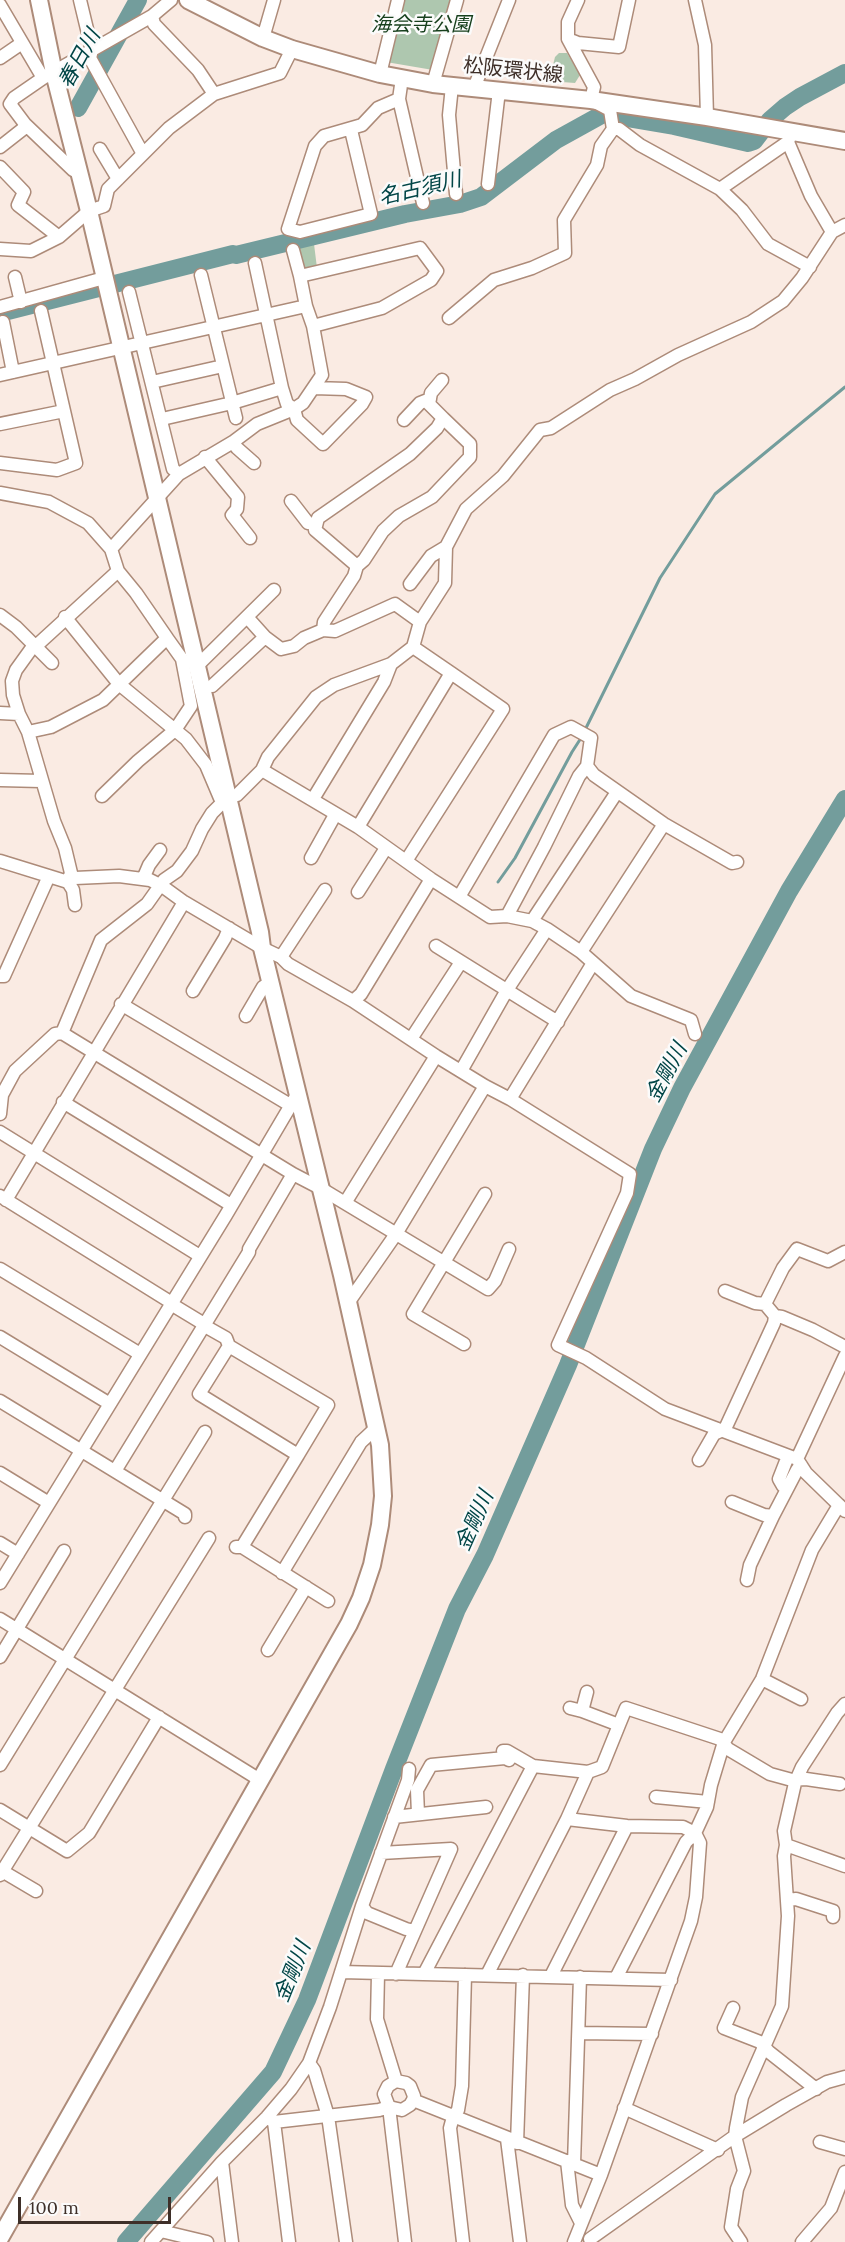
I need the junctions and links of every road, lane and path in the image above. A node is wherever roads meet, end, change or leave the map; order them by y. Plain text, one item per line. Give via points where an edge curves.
1 (39, 0) edge
2 (80, 0) edge
3 (171, 0) edge
4 (188, 0) edge
5 (274, 0) edge
6 (398, 0) edge
7 (457, 0) edge
8 (509, 0) edge
9 (578, 0) edge
10 (629, 0) edge
11 (695, 0) edge
12 (0, 5) edge
13 (152, 16) junction
14 (263, 38) junction
15 (568, 39) junction
16 (22, 44) junction
17 (292, 49) junction
18 (92, 50) junction
19 (0, 57) edge
20 (380, 74) junction
21 (48, 76) junction
22 (402, 78) junction
23 (433, 84) junction
24 (452, 86) junction
25 (474, 88) junction
26 (501, 91) junction
27 (214, 94) junction
28 (399, 99) junction
29 (591, 100) junction
30 (5, 107) edge
31 (707, 117) junction
32 (25, 124) junction
33 (613, 129) junction
34 (351, 130) junction
35 (787, 135) junction
36 (845, 141) edge
37 (0, 147) edge
38 (100, 149) dead end
39 (143, 154) junction
40 (0, 167) edge
41 (79, 173) junction
42 (118, 179) junction
43 (488, 184) dead end
44 (720, 189) junction
45 (456, 194) dead end
46 (423, 203) dead end
47 (89, 211) junction
48 (845, 225) edge
49 (832, 232) junction
50 (59, 237) junction
51 (0, 249) edge
52 (293, 250) dead end
53 (255, 263) dead end
54 (810, 267) junction
55 (201, 275) dead end
56 (300, 276) junction
57 (15, 277) dead end
58 (105, 284) junction
59 (129, 292) dead end
60 (21, 302) junction
61 (306, 306) junction
62 (0, 307) edge
63 (40, 311) dead end
64 (267, 314) junction
65 (449, 318) dead end
66 (3, 322) dead end
67 (313, 326) junction
68 (214, 328) junction
69 (142, 344) junction
70 (120, 349) junction
71 (54, 363) junction
72 (224, 366) junction
73 (13, 372) junction
74 (0, 375) edge
75 (442, 380) dead end
76 (152, 382) junction
77 (282, 388) junction
78 (314, 388) junction
79 (430, 399) junction
80 (232, 403) junction
81 (294, 409) junction
82 (64, 411) junction
83 (236, 418) dead end
84 (443, 418) junction
85 (162, 419) junction
86 (404, 420) dead end
87 (0, 424) edge
88 (233, 442) junction
89 (205, 457) junction
90 (0, 463) edge
91 (254, 463) dead end
92 (179, 474) junction
93 (1, 491) edge
94 (155, 498) junction
95 (291, 501) dead end
96 (316, 524) junction
97 (250, 538) dead end
98 (446, 547) junction
99 (111, 549) junction
100 (357, 566) junction
101 (118, 571) junction
102 (410, 584) dead end
103 (274, 590) dead end
104 (0, 615) edge
105 (65, 617) junction
106 (247, 617) junction
107 (420, 622) junction
108 (323, 630) junction
109 (265, 637) junction
110 (166, 638) junction
111 (35, 645) junction
112 (413, 647) junction
113 (52, 663) dead end
114 (391, 664) junction
115 (196, 667) junction
116 (451, 673) junction
117 (119, 684) junction
118 (212, 686) dead end
119 (0, 713) edge
120 (19, 714) junction
121 (176, 730) junction
122 (28, 732) junction
123 (587, 766) junction
124 (262, 770) junction
125 (0, 780) edge
126 (41, 781) junction
127 (617, 792) junction
128 (102, 796) dead end
129 (227, 798) junction
130 (313, 799) junction
131 (335, 814) junction
132 (664, 824) junction
133 (358, 827) junction
134 (386, 848) junction
135 (160, 850) dead end
136 (311, 858) dead end
137 (0, 861) edge
138 (406, 861) junction
139 (736, 862) dead end
140 (49, 876) junction
141 (143, 879) junction
142 (431, 879) junction
143 (68, 882) junction
144 (162, 886) junction
145 (325, 890) dead end
146 (358, 892) dead end
147 (459, 897) junction
148 (184, 902) junction
149 (75, 905) dead end
150 (507, 916) junction
151 (532, 921) junction
152 (229, 928) junction
153 (547, 929) junction
154 (436, 946) dead end
155 (262, 948) junction
156 (581, 952) junction
157 (281, 957) junction
158 (461, 962) junction
159 (593, 963) junction
160 (0, 976) edge
161 (270, 983) junction
162 (507, 990) junction
163 (193, 991) dead end
164 (353, 1001) junction
165 (121, 1004) junction
166 (246, 1016) dead end
167 (558, 1022) junction
168 (62, 1032) junction
169 (695, 1034) dead end
170 (411, 1039) junction
171 (94, 1052) junction
172 (436, 1056) junction
173 (461, 1071) junction
174 (485, 1086) junction
175 (294, 1099) junction
176 (510, 1099) junction
177 (63, 1102) junction
178 (0, 1114) edge
179 (0, 1132) edge
180 (34, 1152) junction
181 (261, 1154) junction
182 (293, 1174) junction
183 (320, 1188) junction
184 (485, 1194) dead end
185 (3, 1198) edge
186 (345, 1203) junction
187 (231, 1206) junction
188 (396, 1234) junction
189 (509, 1249) dead end
190 (845, 1252) edge
191 (200, 1256) junction
192 (443, 1263) junction
193 (0, 1269) edge
194 (726, 1291) dead end
195 (172, 1303) junction
196 (348, 1303) junction
197 (765, 1304) junction
198 (775, 1316) junction
199 (204, 1325) junction
200 (0, 1337) edge
201 (464, 1344) dead end
202 (229, 1346) junction
203 (845, 1347) edge
204 (140, 1354) junction
205 (845, 1356) edge
206 (0, 1401) edge
207 (110, 1404) junction
208 (376, 1428) junction
209 (719, 1431) junction
210 (205, 1432) dead end
211 (81, 1451) junction
212 (298, 1455) junction
213 (699, 1460) dead end
214 (796, 1460) junction
215 (115, 1471) junction
216 (0, 1473) edge
217 (163, 1500) junction
218 (732, 1502) dead end
219 (49, 1503) junction
220 (842, 1508) edge
221 (773, 1516) junction
222 (185, 1517) dead end
223 (209, 1538) dead end
224 (0, 1543) edge
225 (64, 1551) dead end
226 (18, 1554) junction
227 (282, 1573) junction
228 (747, 1580) dead end
229 (0, 1583) edge
230 (306, 1587) junction
231 (328, 1601) dead end
232 (0, 1619) edge
233 (16, 1630) junction
234 (268, 1650) dead end
235 (0, 1656) edge
236 (65, 1659) junction
237 (762, 1679) junction
238 (114, 1689) junction
239 (587, 1692) dead end
240 (801, 1699) dead end
241 (845, 1704) edge
242 (159, 1717) junction
243 (619, 1725) junction
244 (724, 1742) junction
245 (464, 1754) dead end
246 (509, 1760) dead end
247 (0, 1765) edge
248 (533, 1766) junction
249 (409, 1769) dead end
250 (588, 1772) junction
251 (798, 1779) junction
252 (260, 1780) junction
253 (840, 1784) dead end
254 (656, 1797) dead end
255 (708, 1802) junction
256 (486, 1807) dead end
257 (0, 1810) edge
258 (418, 1814) junction
259 (394, 1817) junction
260 (567, 1819) junction
261 (627, 1826) junction
262 (29, 1828) junction
263 (695, 1833) junction
264 (786, 1845) junction
265 (381, 1853) junction
266 (845, 1866) edge
267 (1, 1873) edge
268 (36, 1891) dead end
269 (787, 1900) junction
270 (362, 1906) junction
271 (833, 1917) dead end
272 (415, 1931) junction
273 (341, 1972) junction
274 (378, 1974) junction
275 (396, 1974) junction
276 (424, 1974) junction
277 (487, 1975) junction
278 (523, 1975) junction
279 (465, 1976) junction
280 (551, 1976) junction
281 (580, 1977) junction
282 (616, 1978) junction
283 (671, 1980) junction
284 (733, 2008) dead end
285 (579, 2033) junction
286 (652, 2034) junction
287 (764, 2046) junction
288 (309, 2063) junction
289 (845, 2078) edge
290 (396, 2081) junction
291 (816, 2089) junction
292 (413, 2100) junction
293 (389, 2107) junction
294 (624, 2108) junction
295 (328, 2116) junction
296 (453, 2117) junction
297 (270, 2120) junction
298 (735, 2136) junction
299 (512, 2141) junction
300 (820, 2142) dead end
301 (845, 2149) edge
302 (718, 2150) junction
303 (222, 2162) junction
304 (571, 2162) junction
305 (845, 2172) edge
306 (601, 2175) junction
307 (580, 2223) junction
308 (161, 2231) junction
309 (0, 2238) edge
310 (574, 2241) edge
311 (591, 2241) edge
312 (151, 2242) edge
313 (207, 2242) edge
314 (232, 2242) edge
315 (289, 2242) edge
316 (346, 2242) edge
317 (405, 2242) edge
318 (464, 2242) edge
319 (520, 2242) edge
320 (741, 2242) edge
321 (802, 2242) edge

1 - 21 street
2 - 18 street
3 - 13 street
4 - 14 street, 松阪環状線
5 - 14 street
6 - 20 street
7 - 23 street
8 - 25 street
9 - 15 street via 568,22
10 - 15 street via 619,47
11 - 31 street via 705,45
12 - 16 street
13 - 18 street
13 - 27 street via 154,24 198,70
14 - 17 street, 松阪環状線
15 - 29 street via 594,87
16 - 19 street
16 - 21 street
17 - 20 street, 松阪環状線
17 - 27 street via 280,73
18 - 21 street
18 - 39 street via 90,58
20 - 22 street, 松阪環状線
21 - 30 street
21 - 41 street
22 - 23 street, 松阪環状線
22 - 28 street
23 - 24 street, 松阪環状線
24 - 25 street, 松阪環状線
24 - 45 street via 448,116
25 - 26 street, 松阪環状線
26 - 29 street, 松阪環状線
26 - 43 street
27 - 39 street via 169,128
28 - 34 street via 378,108 362,125
28 - 46 street
29 - 31 street, 松阪環状線
29 - 33 street via 610,110
30 - 32 street
31 - 35 street, 松阪環状線
32 - 37 street
32 - 41 street
33 - 44 street
33 - 65 street via 564,220 566,253 494,280
34 - 34 street via 324,136 315,146 288,229 300,232 371,214
35 - 36 street, 松阪環状線
35 - 44 street
35 - 49 street via 811,196
38 - 42 street
39 - 42 street
40 - 50 street via 24,192 18,205
41 - 47 street
42 - 47 street via 108,189 104,206
44 - 54 street via 768,244
47 - 50 street
47 - 58 street
48 - 49 street
49 - 54 street
50 - 51 street via 31,251
52 - 56 street
53 - 64 street
54 - 98 street via 783,301 751,322 678,355 610,390 550,428 540,430 503,476 466,509
55 - 68 street
56 - 61 street
56 - 67 street via 420,248 437,271 431,280 382,308
57 - 60 street
58 - 60 street
58 - 70 street
59 - 69 street
60 - 62 street
61 - 64 street
61 - 67 street
63 - 71 street
64 - 68 street
64 - 77 street
66 - 73 street
67 - 78 street via 322,375
68 - 69 street
68 - 72 street
69 - 70 street
69 - 76 street
70 - 71 street
70 - 94 street
71 - 73 street
71 - 82 street
72 - 76 street
72 - 80 street
73 - 74 street
75 - 79 street
76 - 85 street
77 - 80 street
77 - 81 street via 287,404
78 - 81 street
78 - 81 street via 346,389 366,397 323,444 297,420
79 - 84 street via 429,404
79 - 86 street via 420,403
80 - 83 street
80 - 85 street
81 - 88 street via 257,424
82 - 87 street
82 - 90 street via 76,463 57,470
84 - 96 street via 410,454 318,518
84 - 100 street via 471,444 470,458 432,497 399,516 383,531
85 - 92 street via 173,469
88 - 89 street
88 - 91 street
89 - 92 street
89 - 97 street via 238,497 232,515
92 - 94 street
93 - 99 street via 49,502 79,516
94 - 99 street
94 - 115 street
95 - 96 street via 308,523
96 - 100 street via 315,530
98 - 102 street via 431,556
98 - 107 street via 445,583
99 - 101 street
100 - 108 street
101 - 105 street
101 - 110 street
103 - 106 street
104 - 111 street
105 - 111 street
105 - 117 street
106 - 109 street
106 - 115 street
107 - 108 street via 395,604 335,632
107 - 112 street
108 - 109 street via 281,649
109 - 118 street
110 - 117 street
110 - 121 street via 182,659 190,706
111 - 113 street
111 - 120 street via 12,681
112 - 114 street
112 - 116 street
114 - 124 street via 334,685 316,697
114 - 130 street
115 - 129 street
116 - 133 street
116 - 138 street via 503,709
117 - 121 street
117 - 122 street via 103,700 51,727
119 - 120 street
120 - 122 street
121 - 128 street
121 - 129 street via 206,765 220,798
122 - 126 street
123 - 127 street
123 - 147 street via 591,738 571,727 554,735
123 - 150 street
124 - 129 street via 237,795
124 - 130 street
125 - 126 street
126 - 143 street via 71,873
127 - 132 street
127 - 151 street
129 - 144 street via 207,821 192,851
129 - 155 street
130 - 131 street
131 - 133 street
131 - 136 street
132 - 139 street
132 - 156 street
133 - 134 street
134 - 138 street
134 - 146 street
135 - 141 street
137 - 140 street
138 - 142 street
140 - 143 street
140 - 160 street via 4,976
141 - 143 street via 120,876 75,878
141 - 144 street
142 - 147 street
142 - 164 street
143 - 149 street
144 - 148 street
144 - 168 street via 147,904 101,940
145 - 157 street
147 - 150 street via 490,917
148 - 152 street
148 - 165 street
150 - 151 street
151 - 153 street
152 - 155 street
152 - 163 street
153 - 156 street
153 - 162 street
154 - 158 street
155 - 157 street
155 - 161 street
156 - 159 street
157 - 164 street
158 - 162 street
158 - 170 street
159 - 167 street
159 - 169 street via 631,996 691,1020
161 - 166 street via 263,987
161 - 175 street
162 - 167 street
162 - 173 street
164 - 170 street
165 - 171 street
165 - 175 street
167 - 176 street
168 - 171 street
168 - 178 street via 15,1071 2,1095
170 - 172 street
171 - 177 street
171 - 181 street
172 - 173 street
172 - 186 street
173 - 174 street
174 - 176 street
174 - 188 street
175 - 181 street
175 - 183 street
176 - 209 street via 630,1174 627,1193 558,1345 586,1358 665,1409
177 - 180 street
177 - 187 street
179 - 180 street
180 - 185 street
180 - 191 street
181 - 182 street
181 - 187 street
182 - 183 street
182 - 199 street
183 - 186 street
183 - 196 street
184 - 192 street
185 - 195 street
186 - 188 street
187 - 191 street
188 - 192 street
188 - 196 street
189 - 192 street via 488,1289
190 - 197 street via 828,1262 797,1249
191 - 195 street
192 - 201 street via 413,1314
193 - 204 street
194 - 197 street
195 - 199 street
195 - 204 street
196 - 208 street
197 - 198 street
198 - 203 street via 813,1329
198 - 209 street via 725,1429
199 - 202 street via 226,1338
199 - 215 street
200 - 207 street
202 - 212 street via 199,1394
202 - 212 street via 328,1405
204 - 207 street
205 - 214 street
206 - 211 street
207 - 211 street
208 - 227 street via 361,1442
208 - 252 street via 383,1496 372,1565 349,1624
209 - 213 street
209 - 214 street
210 - 217 street
211 - 215 street
211 - 219 street
212 - 227 street via 239,1547
214 - 220 street
214 - 221 street
215 - 217 street
216 - 219 street
217 - 222 street
217 - 236 street
218 - 221 street
219 - 226 street
220 - 237 street via 812,1550
221 - 228 street
223 - 238 street
224 - 226 street
225 - 233 street
226 - 229 street
227 - 230 street
230 - 231 street
230 - 234 street
232 - 233 street
233 - 235 street
233 - 236 street
236 - 238 street
236 - 247 street
237 - 240 street
237 - 244 street
238 - 242 street
238 - 262 street
239 - 243 street via 576,1710
241 - 251 street via 810,1753
242 - 252 street
242 - 262 street via 89,1833 66,1851
243 - 244 street via 626,1708
243 - 250 street via 602,1767
244 - 251 street via 728,1749 770,1774
244 - 255 street
245 - 248 street via 507,1751
246 - 258 street via 431,1765 417,1790
248 - 250 street
248 - 276 street
249 - 259 street
250 - 260 street
251 - 253 street
251 - 264 street via 784,1832
252 - 309 street
254 - 255 street
255 - 263 street
256 - 258 street
257 - 262 street
258 - 259 street
259 - 265 street
260 - 261 street
260 - 277 street
261 - 263 street via 683,1827
261 - 280 street
262 - 267 street
263 - 282 street via 686,1842
263 - 283 street via 700,1844 696,1897
264 - 266 street
264 - 269 street
265 - 270 street
265 - 272 street via 451,1849
267 - 268 street
269 - 271 street via 796,1899 833,1911
269 - 287 street via 782,2006
270 - 272 street via 367,1913
270 - 273 street
272 - 275 street
273 - 274 street
273 - 288 street
274 - 275 street
274 - 290 street via 377,2019
275 - 276 street
276 - 279 street
277 - 278 street
277 - 279 street
278 - 280 street
278 - 299 street
279 - 296 street via 462,2086
280 - 281 street
281 - 282 street
281 - 285 street
282 - 283 street
283 - 286 street
284 - 287 street via 724,2028
285 - 286 street
285 - 304 street
286 - 294 street
287 - 291 street
287 - 298 street via 742,2097
288 - 295 street
288 - 297 street
289 - 291 street
290 - 292 street via 410,2086
290 - 293 street via 384,2094
291 - 298 street
292 - 293 street via 402,2110
292 - 296 street
293 - 295 street
293 - 317 street
294 - 302 street
294 - 306 street
295 - 297 street
295 - 316 street
296 - 299 street
296 - 318 street via 450,2128
297 - 303 street
297 - 315 street
298 - 302 street
298 - 320 street via 744,2170 731,2227
299 - 304 street
299 - 319 street
300 - 301 street
302 - 311 street
303 - 308 street
303 - 314 street
304 - 306 street
304 - 307 street via 572,2205
305 - 321 street via 831,2208
306 - 307 street
307 - 310 street
308 - 312 street
308 - 313 street
310 - 311 street

